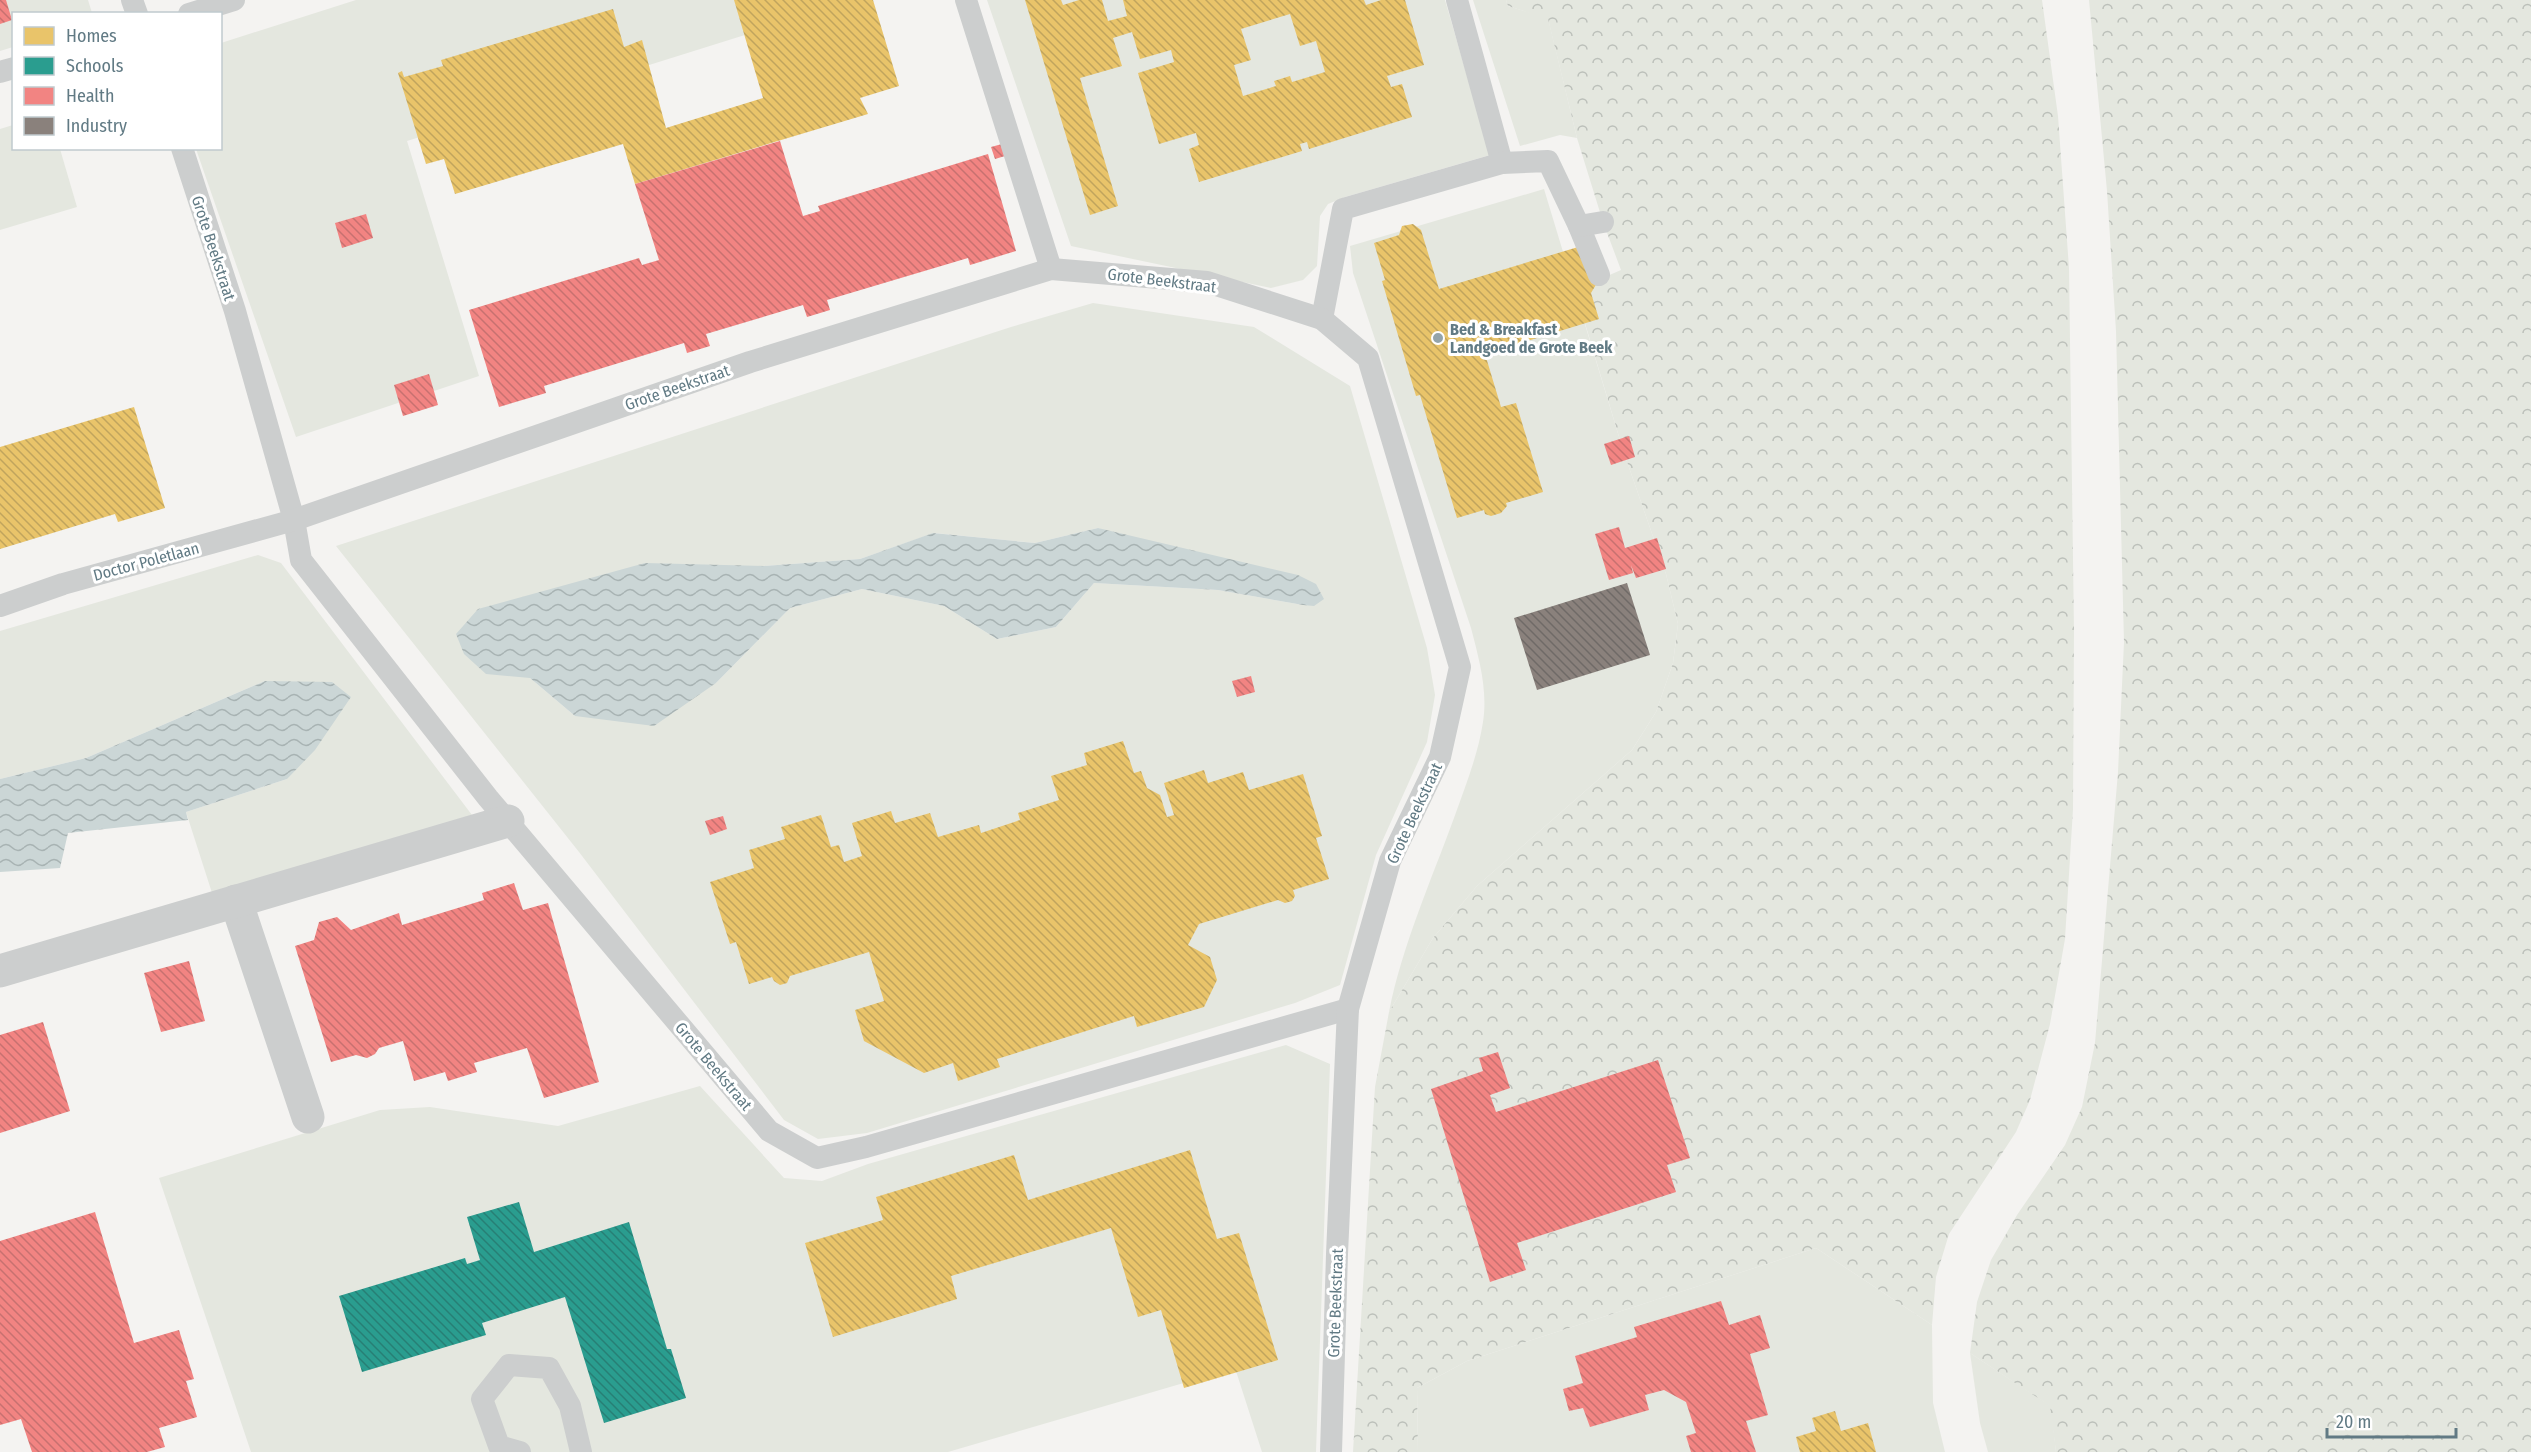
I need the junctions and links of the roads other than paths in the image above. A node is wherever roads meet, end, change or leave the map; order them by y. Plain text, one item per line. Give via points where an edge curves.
1 (234, 0) edge
2 (966, 0) edge
3 (1457, 0) edge
4 (195, 12) edge
5 (183, 150) edge
6 (1502, 163) junction
7 (1603, 222) dead end
8 (1579, 226) junction
9 (1051, 269) junction
10 (1599, 275) dead end
11 (1322, 319) junction
12 (294, 520) junction
13 (0, 606) edge
14 (508, 821) junction
15 (236, 901) junction
16 (0, 971) edge
17 (1348, 1010) junction
18 (308, 1117) dead end
19 (520, 1452) edge
20 (582, 1452) edge
21 (1331, 1452) edge

1 - 4 lane
2 - 9 lane
3 - 6 lane
5 - 12 lane, Grote Beekstraat via 235,311
6 - 8 lane via 1548,161
6 - 11 lane via 1343,209
7 - 8 lane
8 - 10 lane
9 - 11 lane, Grote Beekstraat via 1207,282
9 - 12 lane, Grote Beekstraat via 750,362
11 - 17 lane, Grote Beekstraat via 1368,358 1460,667 1440,757 1390,861
12 - 13 lane, Doctor Poletlaan via 63,584
12 - 14 lane, Grote Beekstraat via 301,560
14 - 15 street
14 - 17 lane, Grote Beekstraat via 769,1131 817,1158
15 - 16 street
15 - 18 street
17 - 21 lane, Grote Beekstraat
19 - 20 lane via 499,1446 482,1399 509,1365 549,1368 570,1406

